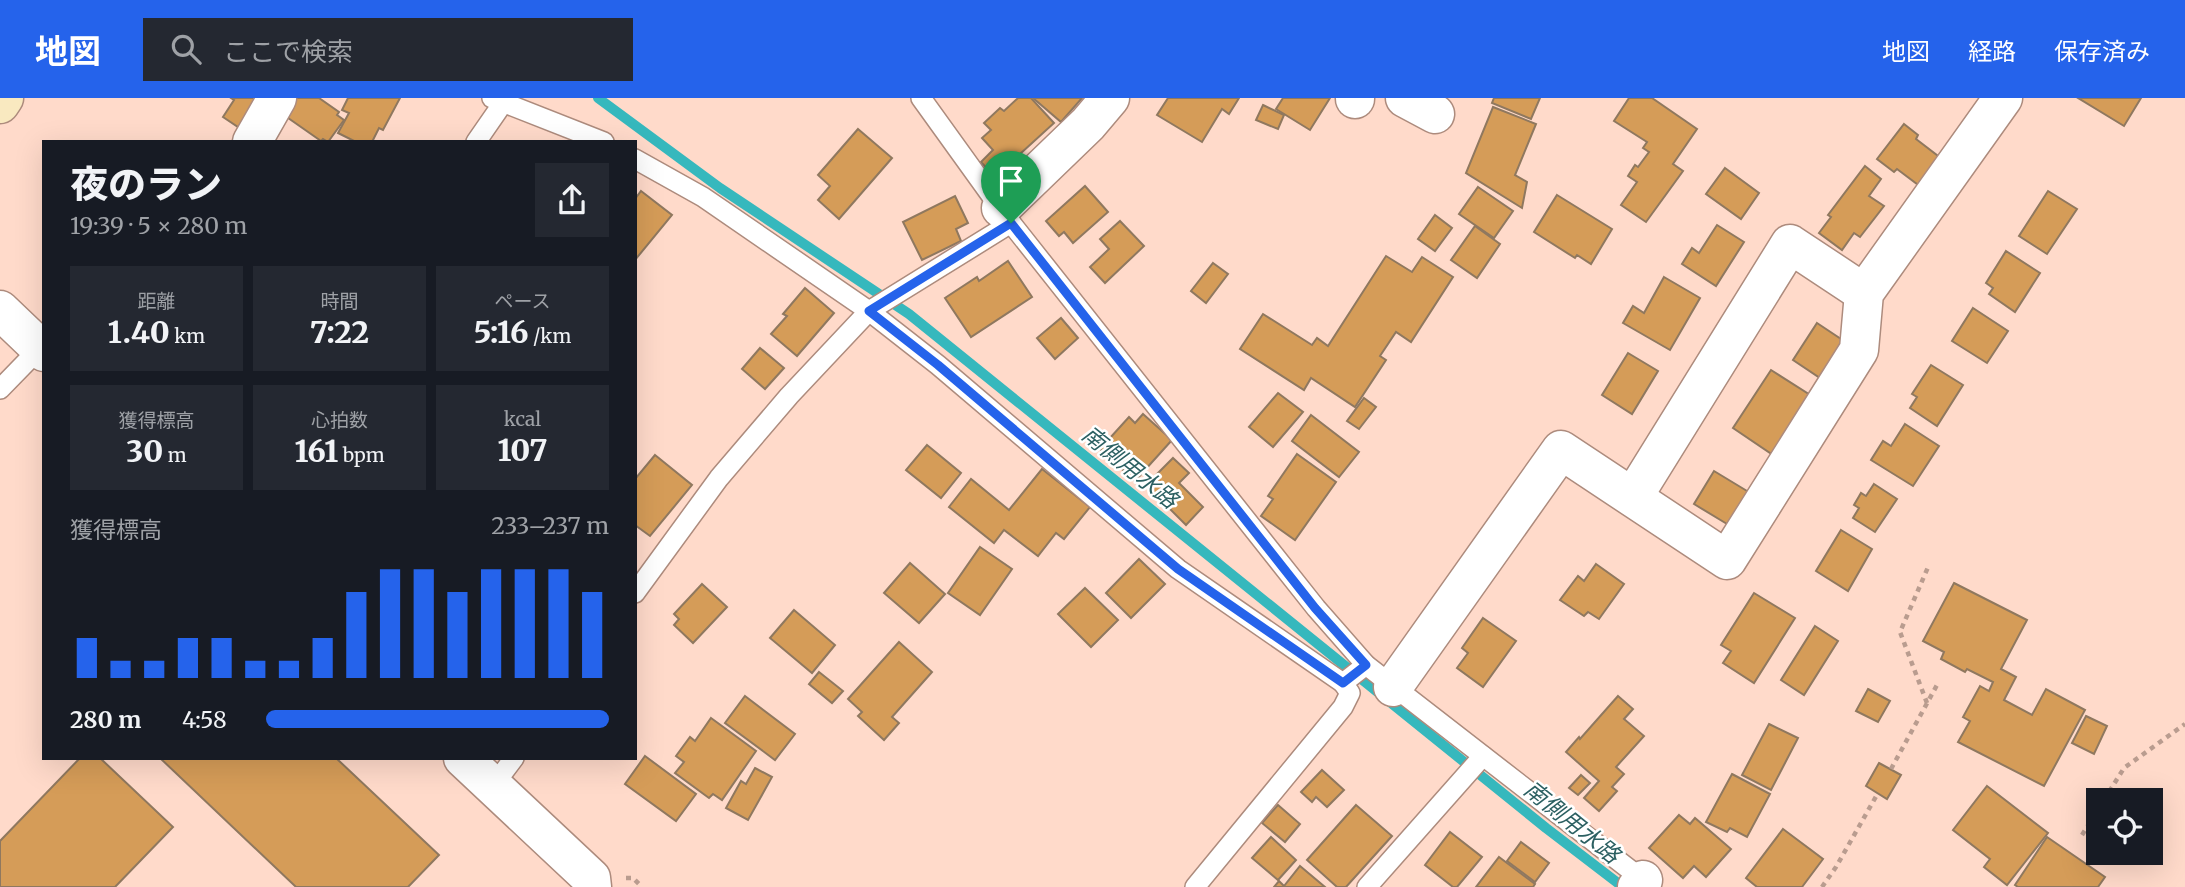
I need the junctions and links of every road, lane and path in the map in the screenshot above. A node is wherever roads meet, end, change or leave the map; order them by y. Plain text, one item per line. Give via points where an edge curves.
1 (4, 98) edge
2 (277, 98) edge
3 (921, 98) edge
4 (1110, 98) edge
5 (2003, 98) edge
6 (497, 100) edge
7 (0, 104) edge
8 (253, 140) edge
9 (477, 140) edge
10 (599, 140) edge
11 (637, 160) edge
12 (1006, 216) junction
13 (1864, 293) junction
14 (0, 310) edge
15 (869, 311) junction
16 (42, 350) edge
17 (0, 389) edge
18 (1633, 497) junction
19 (1928, 565) dead end
20 (637, 590) edge
21 (1379, 676) junction
22 (1343, 683) junction
23 (1937, 685) dead end
24 (1927, 703) junction
25 (2185, 723) edge
26 (1483, 756) junction
27 (469, 760) edge
28 (1891, 769) dead end
29 (503, 772) edge
30 (2112, 788) edge
31 (1878, 793) dead end
32 (2086, 829) edge
33 (2082, 835) dead end
34 (1644, 885) edge
35 (592, 887) edge
36 (1195, 887) edge
37 (1367, 887) edge
38 (1822, 887) edge

1 - 7 street
2 - 8 street
3 - 12 lane
4 - 12 street
5 - 13 street
6 - 9 lane
6 - 10 lane
11 - 15 lane via 704,197
12 - 15 lane
12 - 21 lane via 1315,608
13 - 18 street via 1790,244
13 - 18 street via 1860,350 1727,560
14 - 16 street
15 - 20 lane via 719,478
15 - 22 lane via 1178,569
16 - 17 lane
18 - 21 street via 1561,450
19 - 24 path via 1900,632
21 - 22 lane
21 - 26 lane
22 - 36 lane via 1350,693 1343,707
23 - 24 path
24 - 28 path
25 - 30 path via 2124,768
26 - 34 lane
26 - 37 lane
27 - 29 street
29 - 35 street via 591,878
31 - 38 path
32 - 33 path

